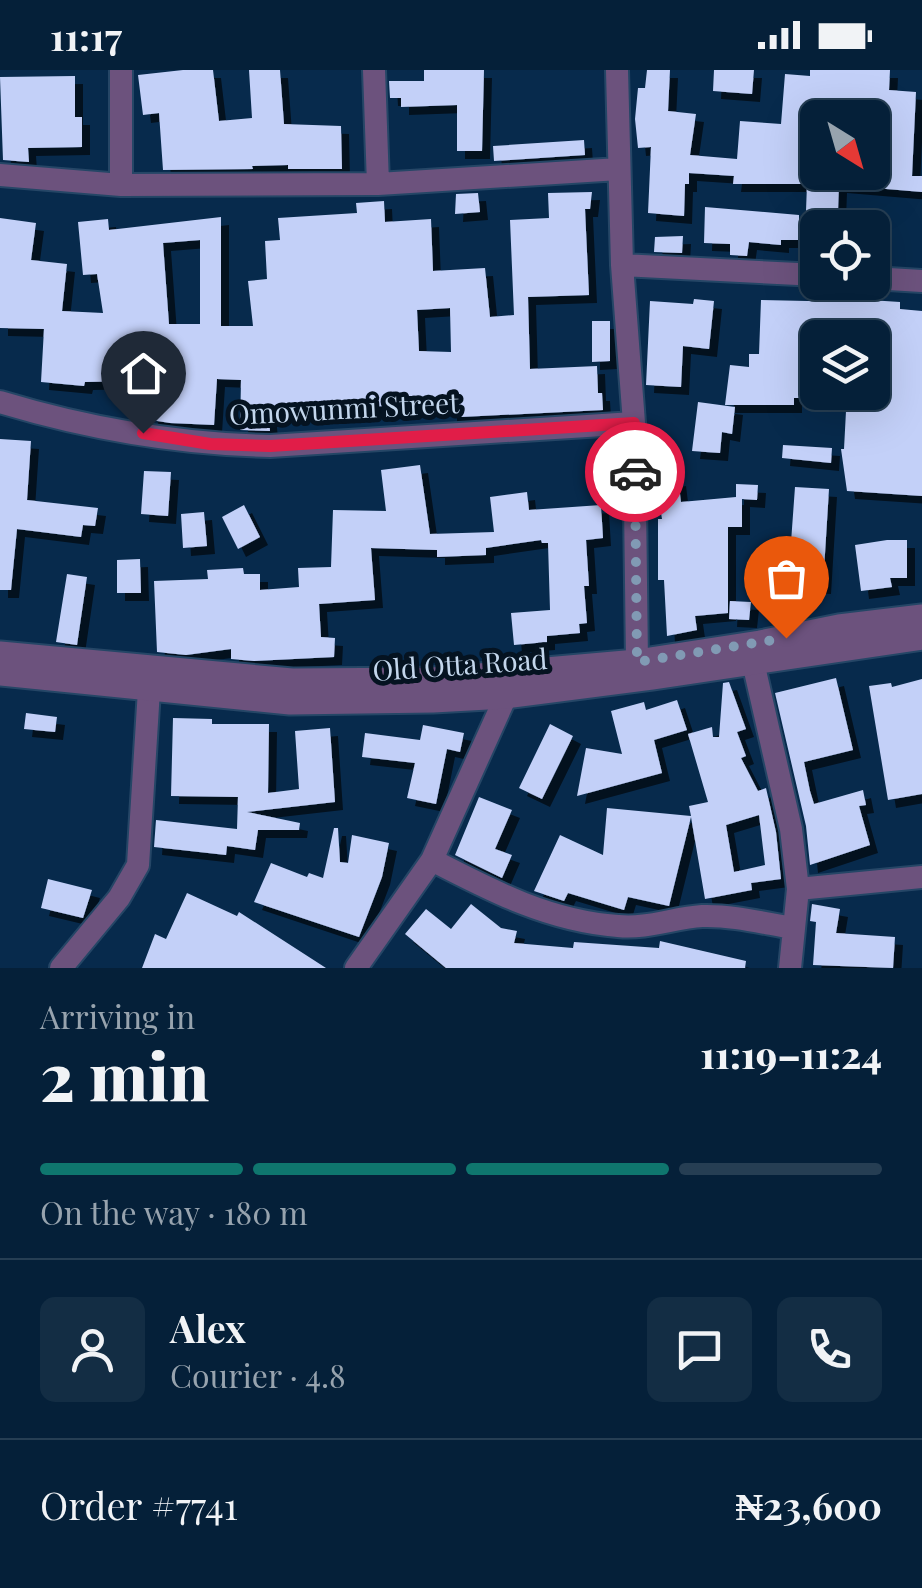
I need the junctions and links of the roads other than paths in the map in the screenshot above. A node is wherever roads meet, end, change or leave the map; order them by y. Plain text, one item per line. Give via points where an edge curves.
1 (121, 70) edge
2 (374, 70) edge
3 (618, 70) edge
4 (619, 169) junction
5 (0, 175) edge
6 (378, 184) junction
7 (121, 185) junction
8 (622, 265) junction
9 (800, 275) edge
10 (890, 279) edge
11 (922, 281) edge
12 (0, 402) edge
13 (634, 423) junction
14 (922, 617) edge
15 (922, 637) edge
16 (0, 654) edge
17 (637, 662) junction
18 (753, 662) junction
19 (0, 674) edge
20 (149, 690) junction
21 (506, 696) junction
22 (432, 860) junction
23 (922, 877) edge
24 (798, 889) junction
25 (793, 928) junction
26 (60, 968) edge
27 (356, 968) edge
28 (790, 968) edge

1 - 7 street
2 - 6 street
3 - 4 street
4 - 6 street
4 - 8 street
5 - 7 street
6 - 7 street
8 - 9 street
8 - 13 street
10 - 11 street
12 - 13 street, Omowunmi Street via 210,444 270,446
13 - 17 street
14 - 17 street, Old Otta Road
15 - 18 street, Old Otta Road
16 - 17 street, Old Otta Road via 292,681 433,680
18 - 21 street, Old Otta Road
18 - 24 street
19 - 20 street, Old Otta Road
20 - 21 street, Old Otta Road via 290,702
20 - 26 street via 138,865
21 - 22 street
22 - 25 street via 537,911 589,922 646,926 722,916
22 - 27 street
23 - 24 street
24 - 25 street
25 - 28 street

